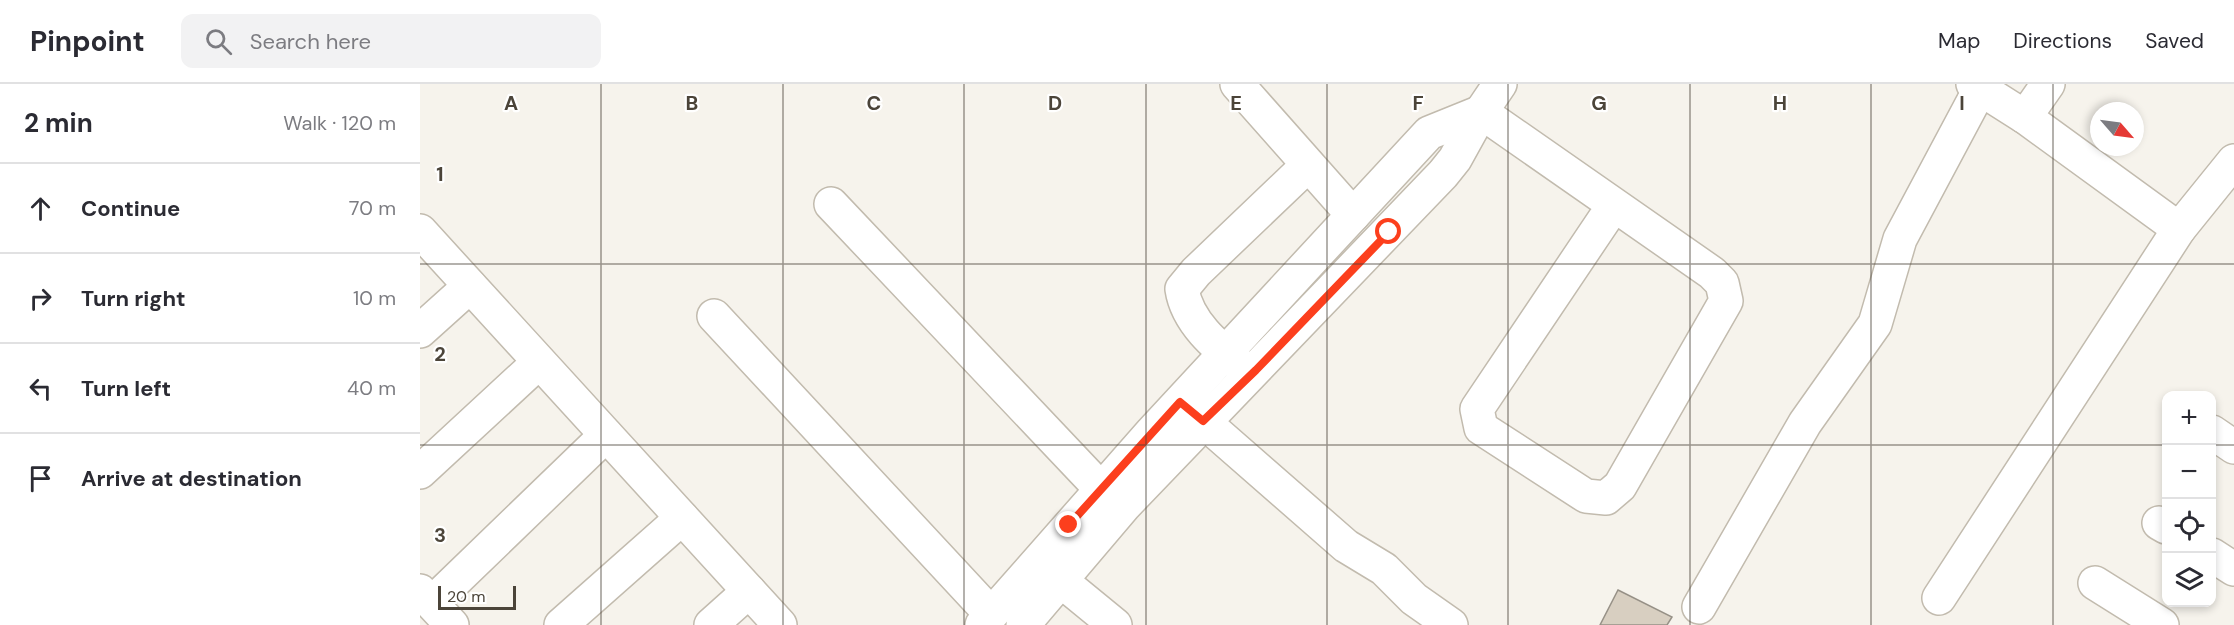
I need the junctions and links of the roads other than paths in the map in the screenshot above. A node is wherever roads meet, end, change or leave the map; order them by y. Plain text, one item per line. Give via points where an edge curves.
1 (1237, 84) edge
2 (1500, 84) edge
3 (2048, 84) edge
4 (1976, 87) edge
5 (1480, 112) junction
6 (2025, 117) junction
7 (2234, 161) edge
8 (1308, 165) junction
9 (831, 204) dead end
10 (1614, 204) junction
11 (1353, 215) junction
12 (2179, 229) junction
13 (420, 231) edge
14 (470, 286) junction
15 (714, 316) dead end
16 (420, 331) edge
17 (1225, 354) junction
18 (539, 362) junction
19 (1251, 375) junction
20 (1192, 411) junction
21 (606, 435) junction
22 (2216, 435) edge
23 (2234, 447) edge
24 (420, 472) edge
25 (1101, 489) junction
26 (682, 518) junction
27 (2216, 558) edge
28 (2234, 569) edge
29 (1048, 570) junction
30 (2095, 583) dead end
31 (748, 591) junction
32 (1939, 598) dead end
33 (435, 606) edge
34 (1699, 607) dead end
35 (986, 620) edge
36 (561, 625) edge
37 (711, 625) edge
38 (780, 625) edge
39 (1023, 625) edge
40 (1115, 625) edge
41 (1452, 625) edge
42 (2162, 625) edge

1 - 8 street
2 - 5 street
3 - 6 street
4 - 6 street
4 - 34 street via 1900,239 1875,324 1805,423
5 - 10 street
5 - 11 street via 1429,132
5 - 19 street via 1443,174
6 - 12 street
7 - 12 street
8 - 11 street
8 - 17 street via 1182,289 1184,303 1200,329
9 - 25 street
10 - 10 street via 1712,273 1722,283 1726,301 1620,486 1606,498 1586,496 1481,428 1477,409
11 - 17 street
12 - 32 street
13 - 14 street
14 - 16 street
14 - 18 street
15 - 35 street
17 - 19 street
17 - 20 street
18 - 21 street
18 - 24 street
19 - 20 street
20 - 25 street
20 - 29 street via 1124,506
20 - 41 street via 1346,546 1384,569 1414,599
21 - 26 street
21 - 33 street
22 - 23 street
25 - 29 street
26 - 31 street
26 - 36 street
27 - 28 street
29 - 35 street
29 - 39 street
29 - 40 street
30 - 42 street
31 - 37 street
31 - 38 street

